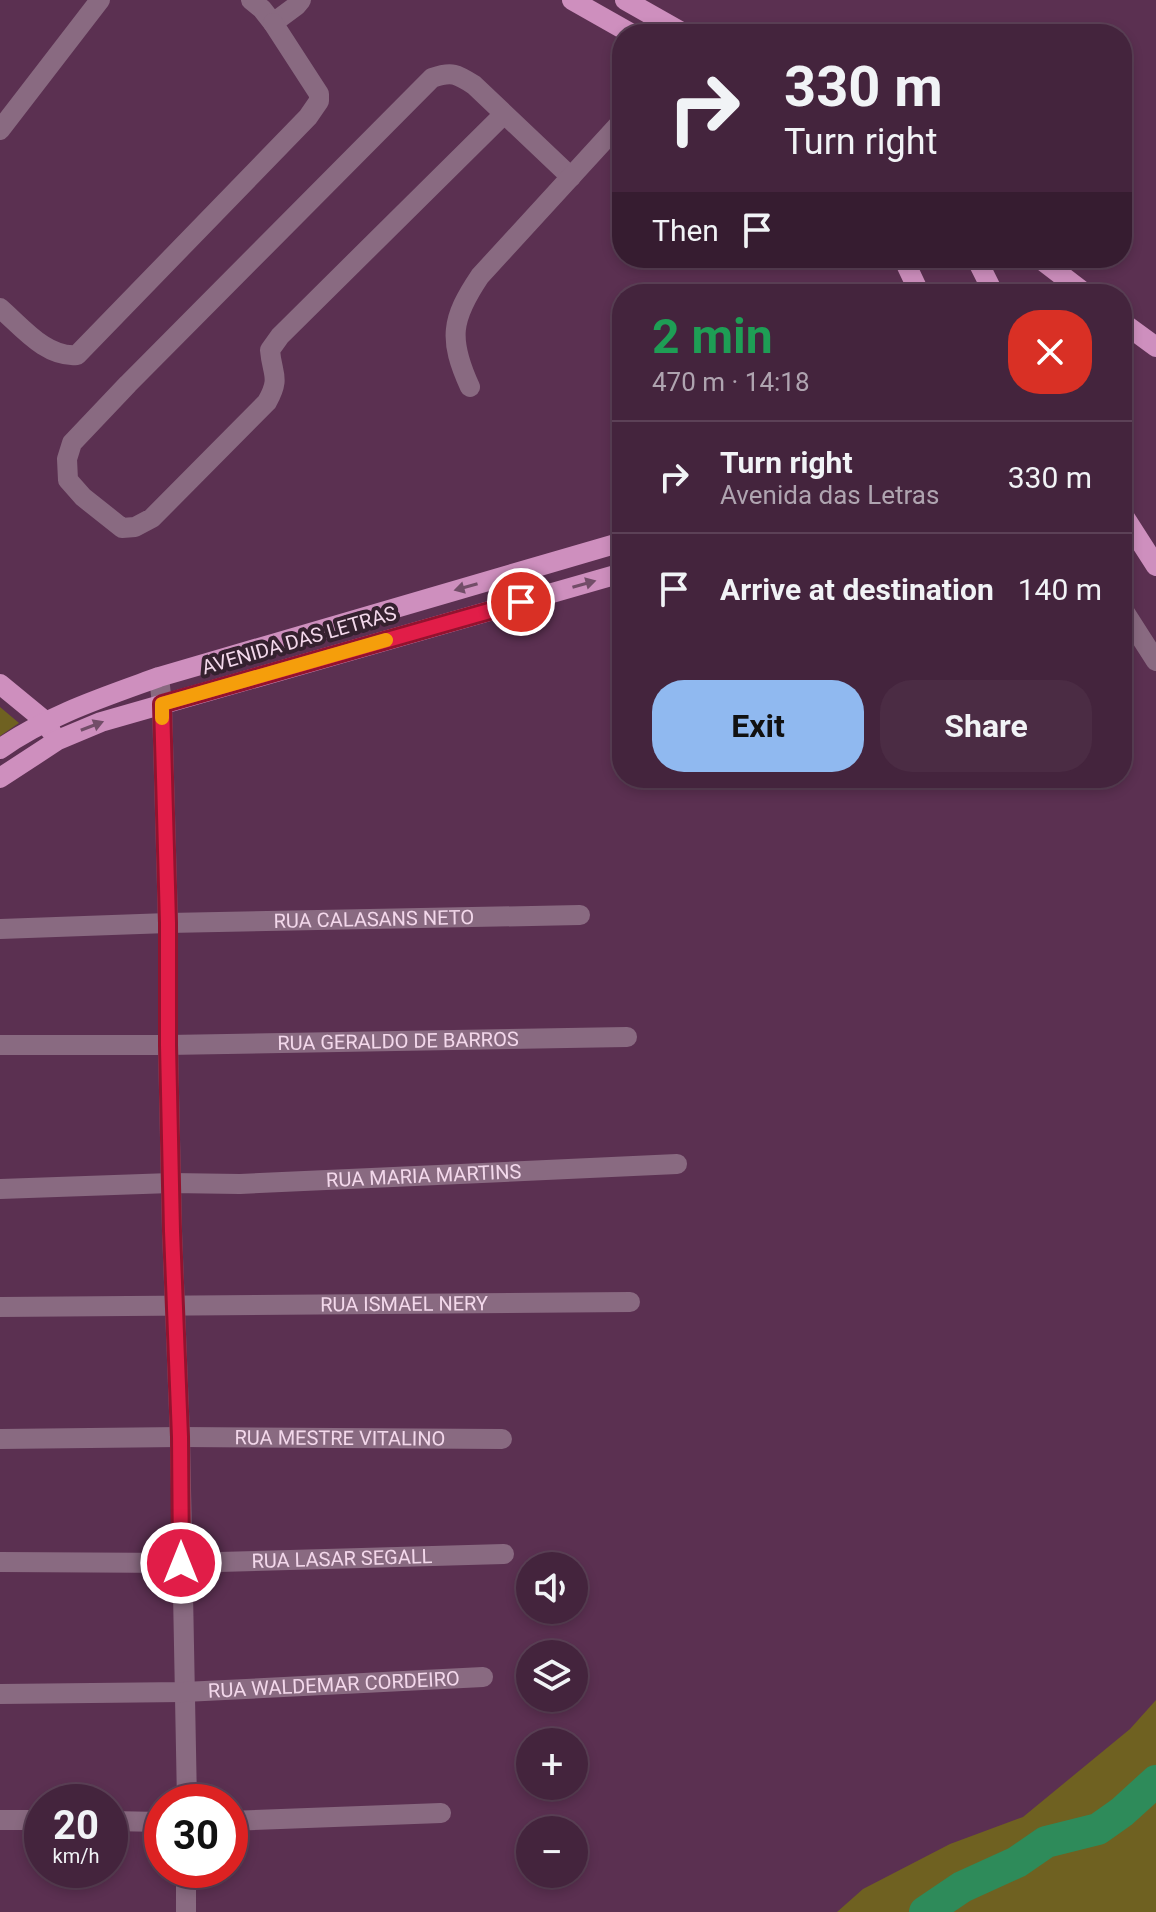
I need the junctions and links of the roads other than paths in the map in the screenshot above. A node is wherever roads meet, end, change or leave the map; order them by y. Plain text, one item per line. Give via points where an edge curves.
1 (100, 0) edge
2 (251, 0) edge
3 (301, 0) edge
4 (572, 0) edge
5 (625, 0) edge
6 (273, 23) junction
7 (614, 24) edge
8 (667, 24) edge
9 (504, 114) junction
10 (0, 130) edge
11 (612, 132) edge
12 (571, 177) junction
13 (1052, 268) edge
14 (1073, 284) edge
15 (0, 308) edge
16 (1132, 330) edge
17 (1156, 347) edge
18 (470, 387) dead end
19 (1132, 529) edge
20 (612, 545) edge
21 (1156, 566) edge
22 (612, 576) edge
23 (1132, 624) edge
24 (1156, 661) edge
25 (159, 677) junction
26 (0, 684) edge
27 (162, 704) junction
28 (45, 721) junction
29 (58, 740) junction
30 (0, 749) edge
31 (0, 778) edge
32 (580, 915) dead end
33 (168, 923) junction
34 (0, 929) edge
35 (627, 1037) dead end
36 (0, 1045) edge
37 (168, 1045) junction
38 (677, 1164) dead end
39 (171, 1183) junction
40 (0, 1189) edge
41 (630, 1302) dead end
42 (176, 1306) junction
43 (0, 1307) edge
44 (180, 1437) junction
45 (0, 1439) edge
46 (502, 1439) dead end
47 (504, 1554) dead end
48 (0, 1562) edge
49 (181, 1563) junction
50 (483, 1677) dead end
51 (184, 1692) junction
52 (0, 1694) edge
53 (187, 1784) edge
54 (441, 1813) dead end
55 (0, 1820) edge
56 (24, 1820) edge
57 (248, 1820) edge
58 (186, 1888) edge
59 (186, 1912) edge

1 - 10 street
2 - 6 street
3 - 6 street
4 - 7 main road
5 - 8 main road
6 - 15 street via 319,94 308,117 77,355 44,346
9 - 9 street via 460,76 447,72 432,78 72,443 68,480 122,528 152,518 267,402 276,387 270,350 280,336
9 - 12 street
11 - 12 street
12 - 18 street via 464,300 454,344
13 - 14 main road
16 - 17 main road
19 - 21 main road
20 -> 25 main road, AVENIDA DAS LETRAS
27 -> 22 main road, AVENIDA DAS LETRAS
23 - 24 street
25 - 27 street
25 - 28 main road, AVENIDA DAS LETRAS
26 - 28 main road
29 -> 27 main road, AVENIDA DAS LETRAS
27 - 33 street
28 - 29 main road
28 - 30 main road, AVENIDA DAS LETRAS
29 - 31 main road, AVENIDA DAS LETRAS
32 - 33 street, RUA CALASANS NETO
33 - 34 street, RUA CALASANS NETO
33 - 37 street
35 - 37 street, RUA GERALDO DE BARROS
36 - 37 street, RUA GERALDO DE BARROS
37 - 39 street
38 - 39 street, RUA MARIA MARTINS
39 - 40 street, RUA MARIA MARTINS
39 - 42 street
41 - 42 street, RUA ISMAEL NERY
42 - 43 street, RUA ISMAEL NERY
42 - 44 street
44 - 45 street, RUA MESTRE VITALINO
44 - 46 street, RUA MESTRE VITALINO
44 - 49 street
47 - 49 street, RUA LASAR SEGALL
48 - 49 street, RUA LASAR SEGALL
49 - 51 street
50 - 51 street, RUA WALDEMAR CORDEIRO
51 - 52 street, RUA WALDEMAR CORDEIRO
51 - 53 street
54 - 57 street
55 - 56 street
58 - 59 street

